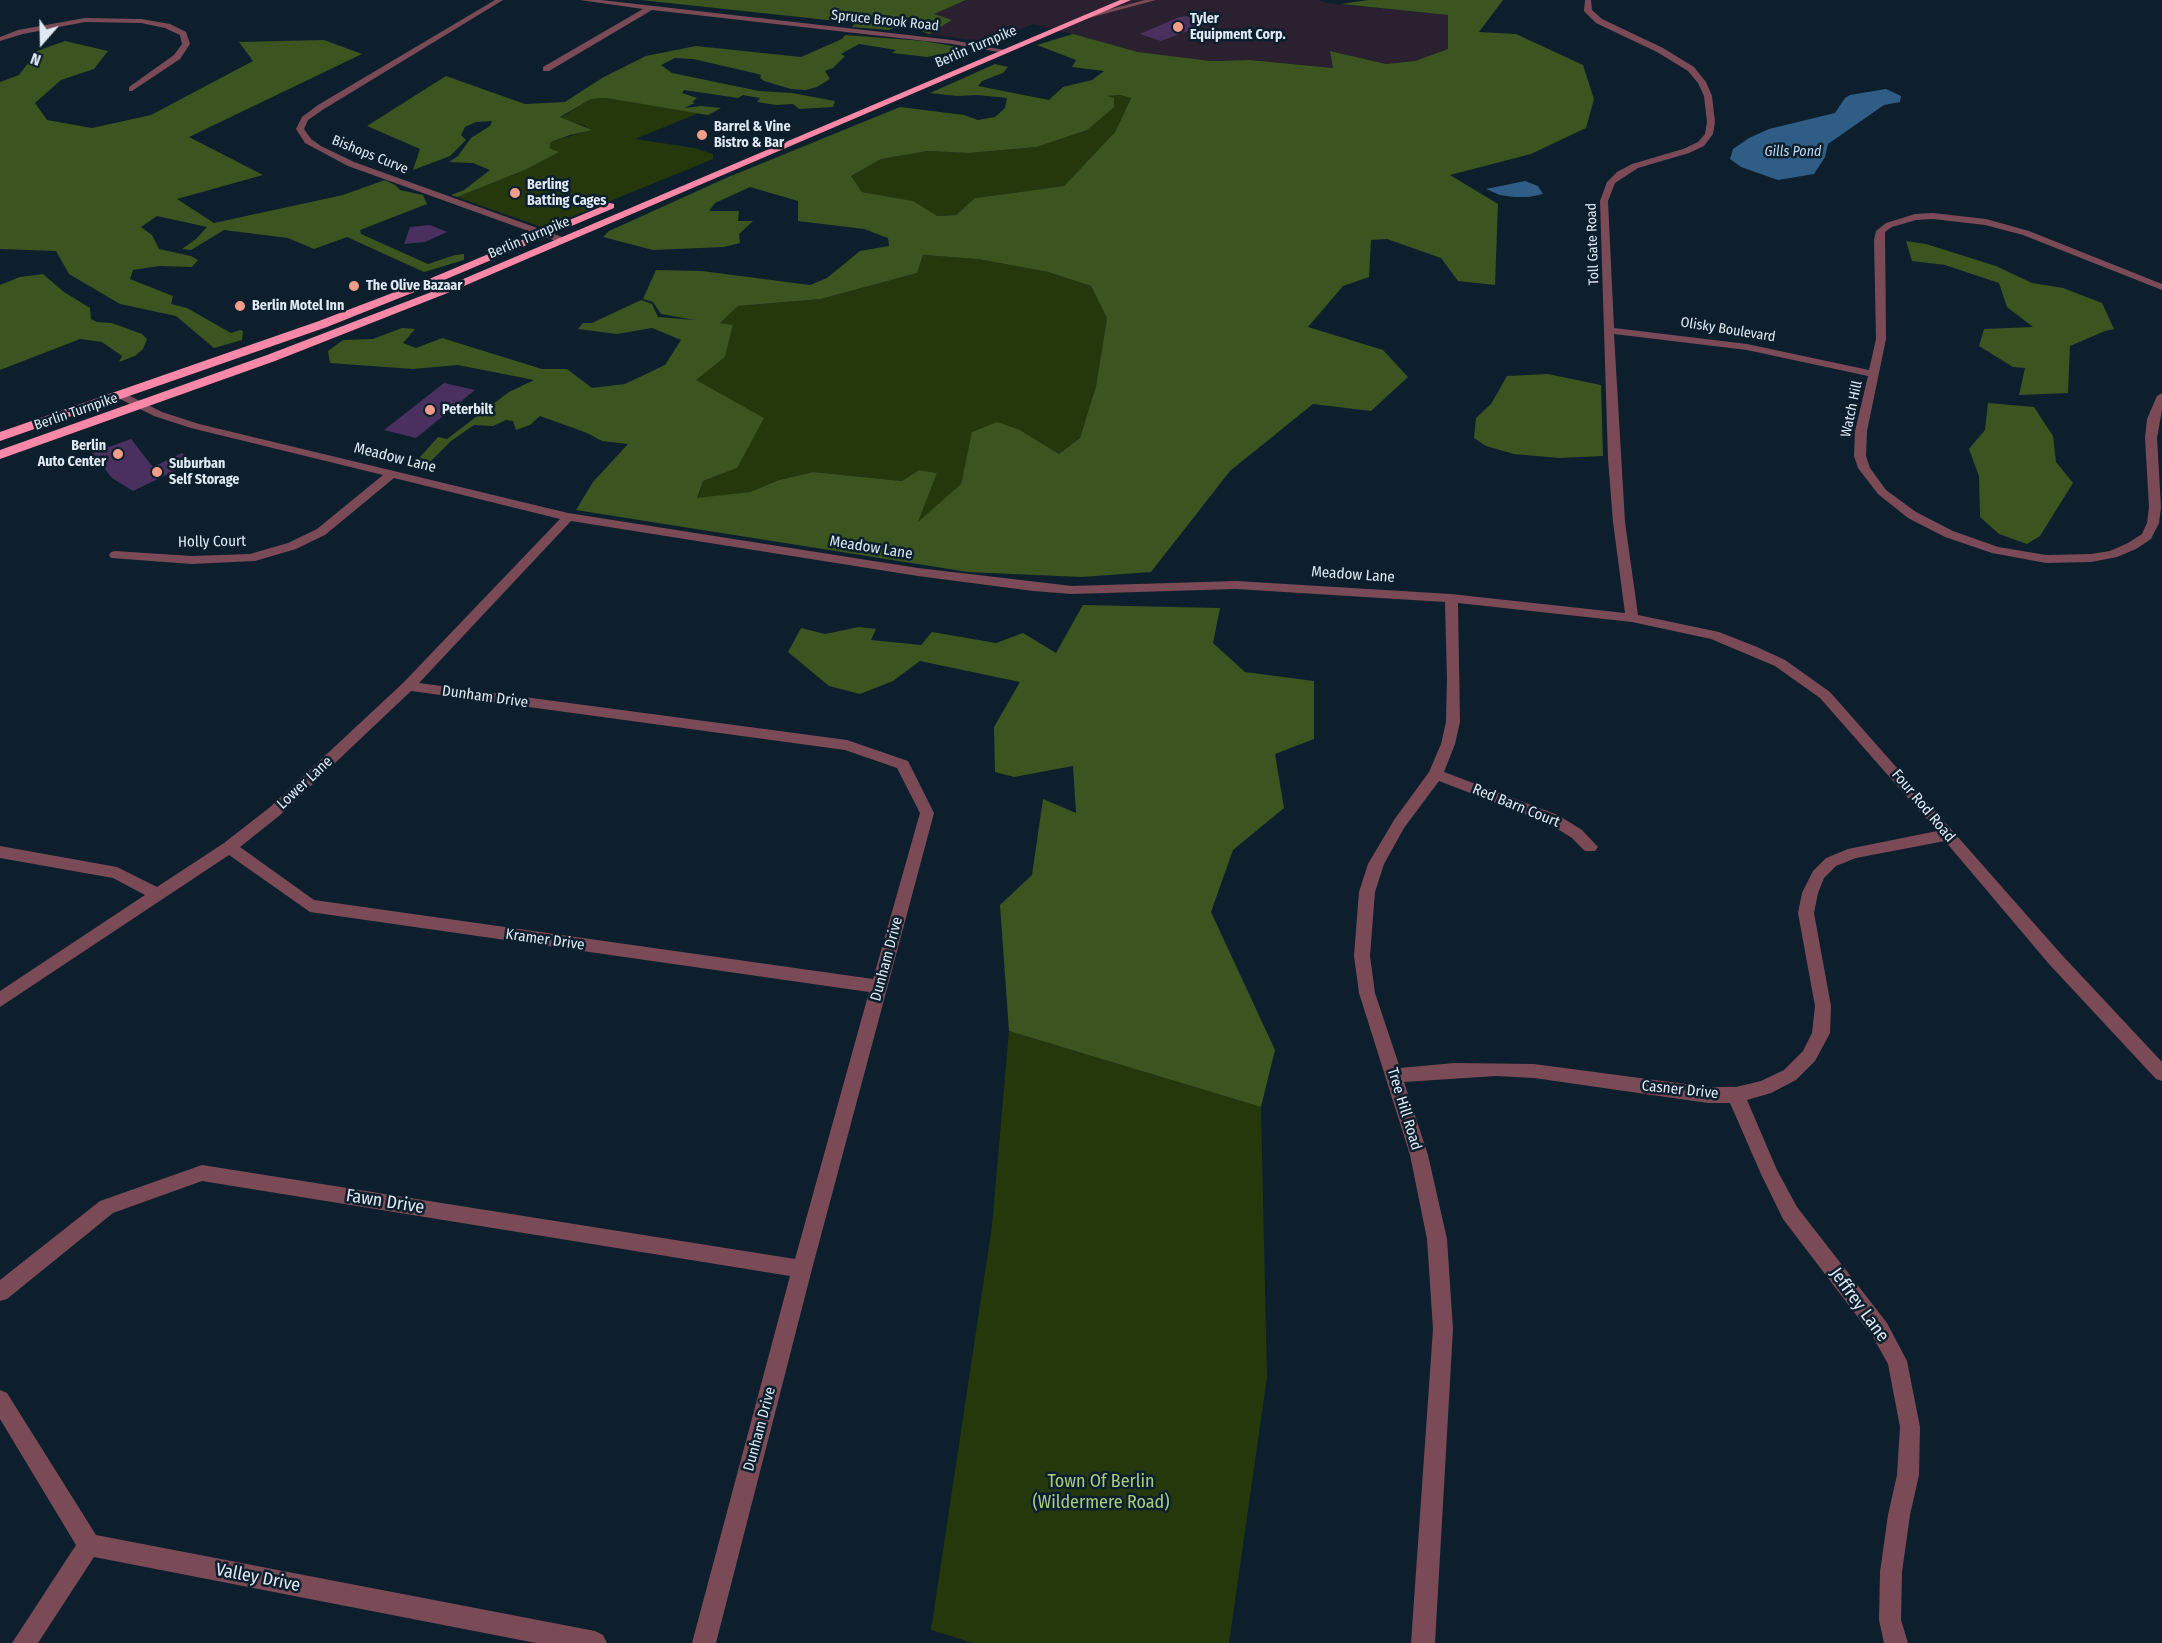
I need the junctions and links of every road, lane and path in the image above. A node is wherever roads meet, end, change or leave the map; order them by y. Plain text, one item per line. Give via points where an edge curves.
1 (500, 0) edge
2 (583, 0) edge
3 (1103, 0) edge
4 (1127, 0) edge
5 (1153, 0) edge
6 (1588, 0) edge
7 (650, 8) junction
8 (1085, 17) junction
9 (1048, 23) dead end
10 (0, 39) edge
11 (1007, 39) dead end
12 (989, 47) junction
13 (1005, 51) junction
14 (546, 69) dead end
15 (926, 73) dead end
16 (132, 88) dead end
17 (620, 202) dead end
18 (546, 234) junction
19 (562, 240) junction
20 (2162, 287) edge
21 (1609, 334) junction
22 (1874, 378) junction
23 (122, 396) junction
24 (2162, 396) edge
25 (140, 405) junction
26 (0, 437) edge
27 (0, 455) edge
28 (392, 474) junction
29 (568, 518) junction
30 (115, 555) dead end
31 (1451, 598) junction
32 (1632, 618) junction
33 (408, 686) junction
34 (1436, 774) junction
35 (1947, 835) junction
36 (229, 847) junction
37 (1590, 847) dead end
38 (0, 852) edge
39 (157, 895) junction
40 (879, 987) junction
41 (0, 1000) edge
42 (2162, 1074) edge
43 (1395, 1076) junction
44 (1736, 1095) junction
45 (802, 1269) junction
46 (0, 1292) edge
47 (0, 1400) edge
48 (89, 1545) junction
49 (24, 1643) edge
50 (595, 1643) edge
51 (704, 1643) edge
52 (1423, 1643) edge
53 (1896, 1643) edge

1 - 18 street, Bishops Curve via 321,107 305,119 300,129 313,145 351,164
2 - 7 street, Spruce Brook Road
3 - 9 highway
4 - 8 highway, Berlin Turnpike
5 - 8 street
6 - 21 street, Toll Gate Road via 1588,10 1599,21 1691,69 1708,96 1711,122 1709,134 1701,144 1635,166 1620,174 1607,191 1603,215
7 - 12 street, Spruce Brook Road
7 - 14 street
8 - 13 highway, Berlin Turnpike
10 - 16 street via 85,20 141,21 183,34 186,44 177,57
11 - 12 highway, Berlin Turnpike
12 - 13 street, Spruce Brook Road
12 - 15 highway, Berlin Turnpike
13 - 19 highway, Berlin Turnpike
17 - 18 highway, Berlin Turnpike
18 - 19 street, Bishops Curve
18 - 23 highway, Berlin Turnpike via 323,324
19 - 25 highway, Berlin Turnpike via 392,311
20 - 22 street, Watch Hill via 2005,226 1948,216 1903,220 1881,231 1879,240 1881,339
21 - 22 street, Olisky Boulevard via 1787,359
21 - 32 street, Toll Gate Road via 1616,493
22 - 24 street, Watch Hill via 1860,456 1882,492 1912,515 1949,534 1996,550 2046,559 2113,554 2146,536 2155,507 2153,419
23 - 25 street, Meadow Lane
23 - 26 highway, Berlin Turnpike
25 - 27 highway, Berlin Turnpike
25 - 28 street, Meadow Lane via 195,426
28 - 29 street, Meadow Lane
28 - 30 street, Holly Court via 321,532 292,546 251,558 192,560
29 - 31 street, Meadow Lane via 1033,587 1111,591 1236,585
29 - 33 street, Lower Lane
31 - 32 street, Meadow Lane
31 - 34 street, Tree Hill Road via 1453,722
32 - 35 street, Four Rod Road via 1714,635 1752,650 1804,679 1844,715
33 - 36 street, Lower Lane via 274,812
33 - 40 street, Dunham Drive via 848,745 903,765 927,813
34 - 37 street, Red Barn Court via 1553,819
34 - 43 street, Tree Hill Road via 1399,824 1376,864 1367,892 1362,956 1367,993
35 - 42 street, Four Rod Road
35 - 44 street, Casner Drive via 1853,853 1831,862 1818,876 1806,914 1823,1006 1821,1033 1809,1056 1790,1075 1765,1088
36 - 39 street, Lower Lane
36 - 40 street, Kramer Drive via 310,906
38 - 39 street via 117,873
39 - 41 street, Lower Lane
40 - 45 street, Dunham Drive
43 - 44 street, Casner Drive via 1454,1070 1534,1071 1663,1090
43 - 52 street, Tree Hill Road via 1419,1155 1437,1239 1443,1329
44 - 53 street, Jeffrey Lane via 1790,1212 1880,1330 1897,1361 1910,1427 1908,1475 1890,1572 1890,1620
45 - 46 street, Fawn Drive via 202,1173 107,1207
45 - 51 street, Dunham Drive
47 - 48 street
48 - 49 street
48 - 50 street, Valley Drive

